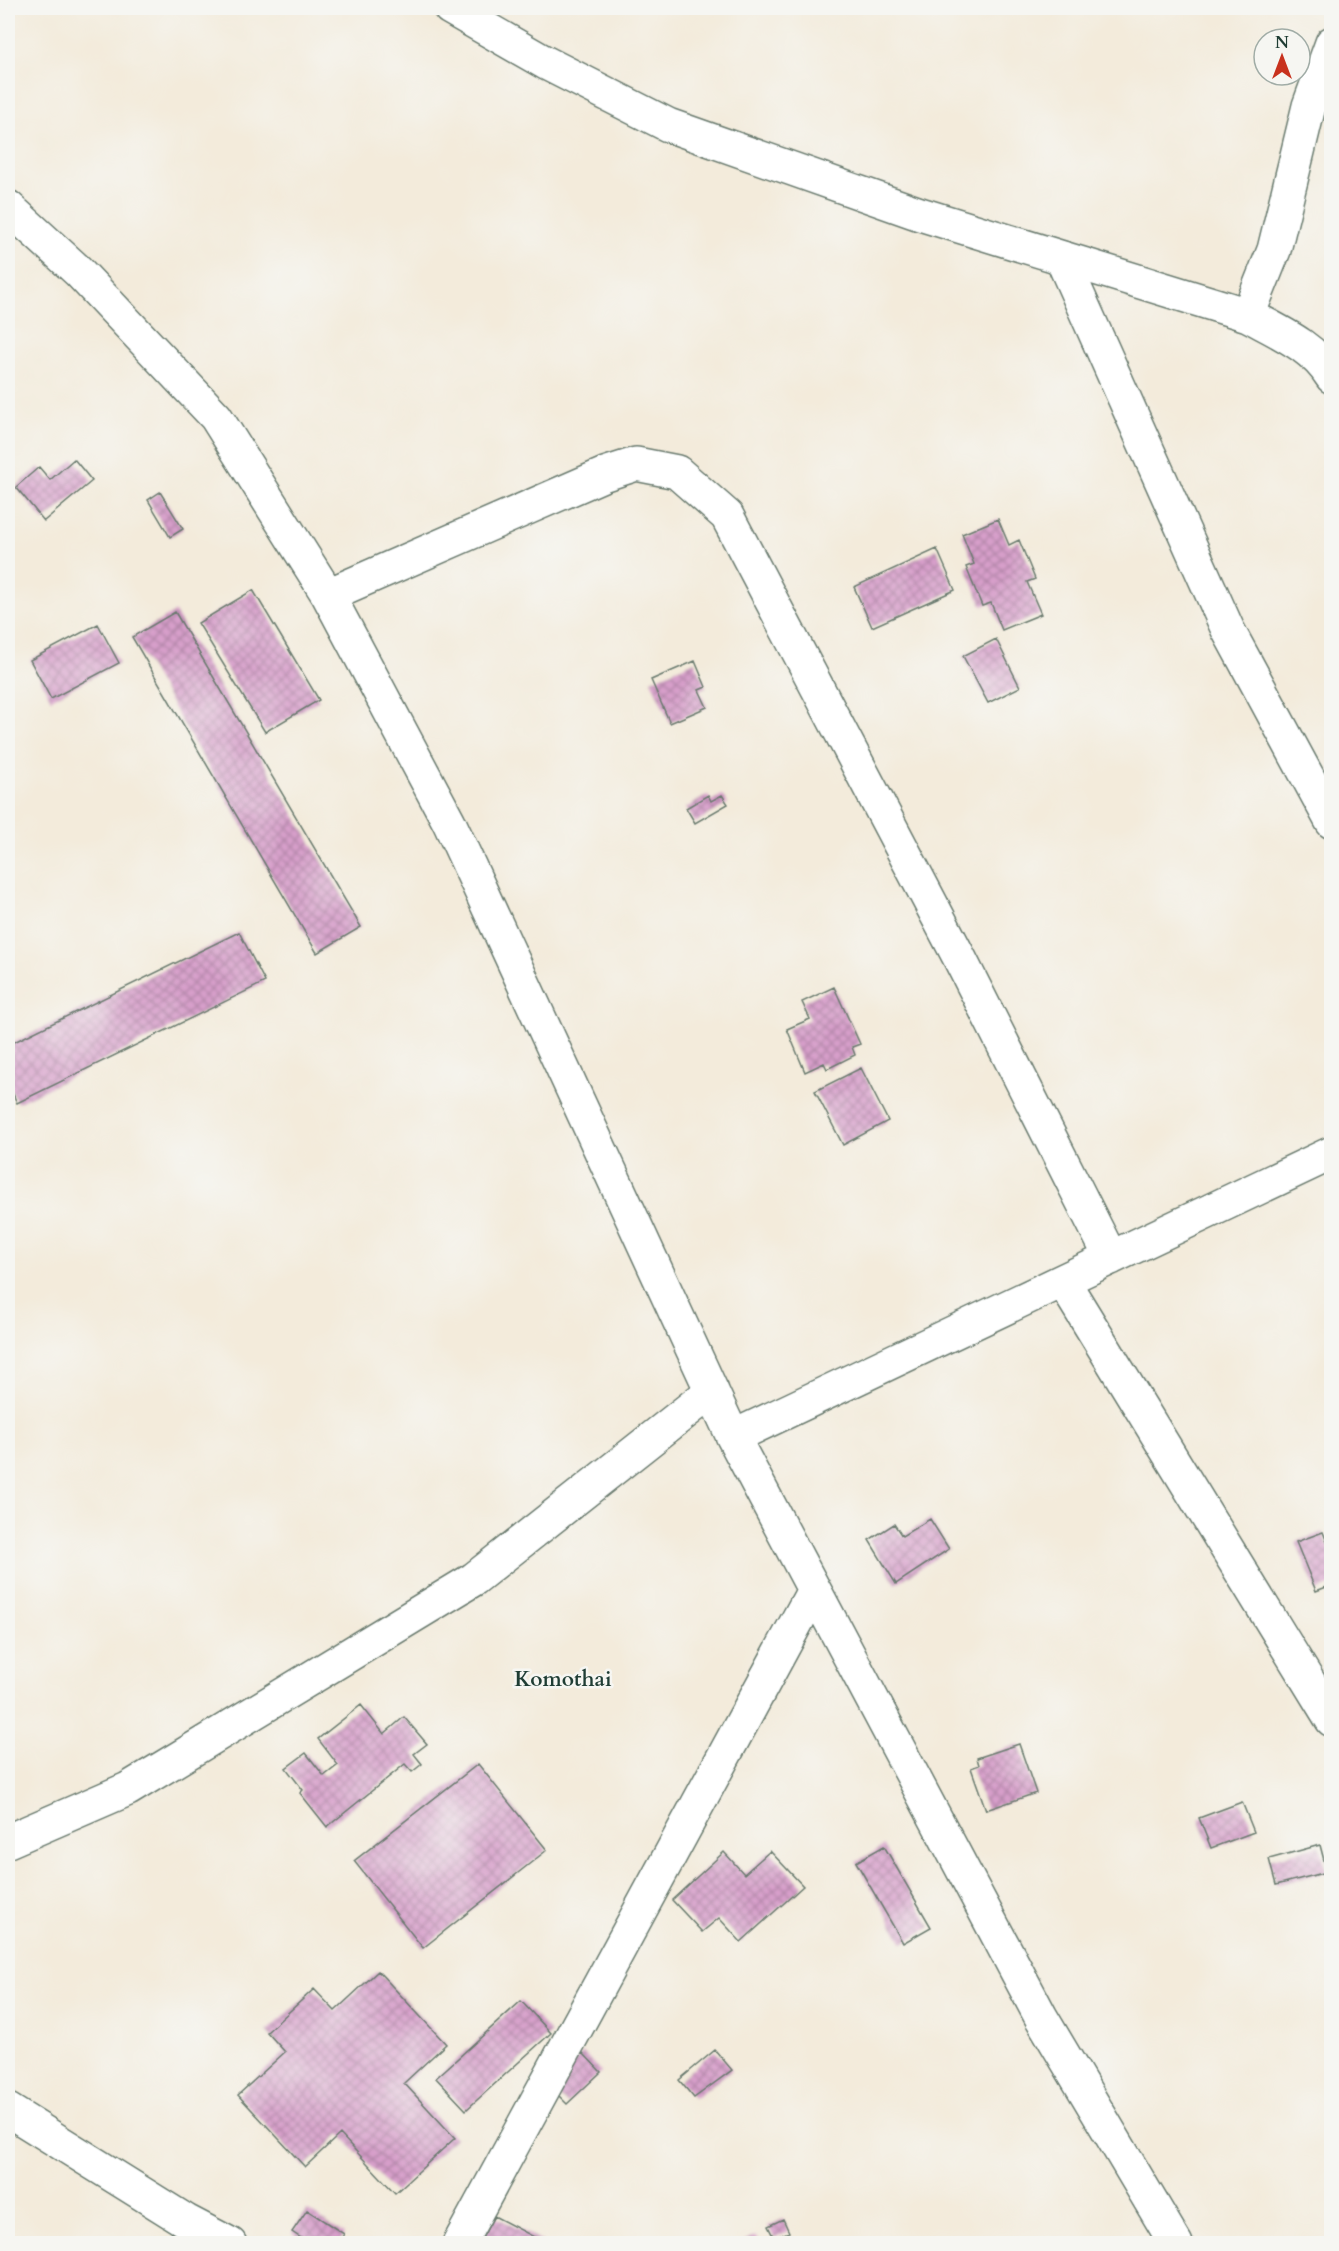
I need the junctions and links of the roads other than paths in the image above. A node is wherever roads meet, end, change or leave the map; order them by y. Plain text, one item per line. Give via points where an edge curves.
1 (450, 8) edge
2 (1332, 43) edge
3 (12, 218) edge
4 (1062, 259) junction
5 (1248, 315) junction
6 (1332, 377) edge
7 (328, 595) junction
8 (1332, 822) edge
9 (1332, 1153) edge
10 (1111, 1258) junction
11 (1063, 1281) junction
12 (712, 1390) junction
13 (733, 1437) junction
14 (814, 1590) junction
15 (1332, 1720) edge
16 (8, 1841) edge
17 (8, 2110) edge
18 (230, 2244) edge
19 (459, 2244) edge
20 (1176, 2244) edge

1 - 4 street via 546,63 668,125
2 - 5 street via 1309,106 1274,250
3 - 7 street via 78,271 216,417
4 - 5 street
4 - 8 street via 1228,630
5 - 6 street via 1300,344 1323,362
7 - 10 street via 605,474 636,464 676,472 727,516 958,955
7 - 12 street via 449,822
9 - 10 street
10 - 11 street
11 - 13 street
11 - 15 street
12 - 13 street
12 - 16 street via 474,1579 128,1789
13 - 14 street
14 - 19 street
14 - 20 street via 1041,2017
17 - 18 street via 186,2221

